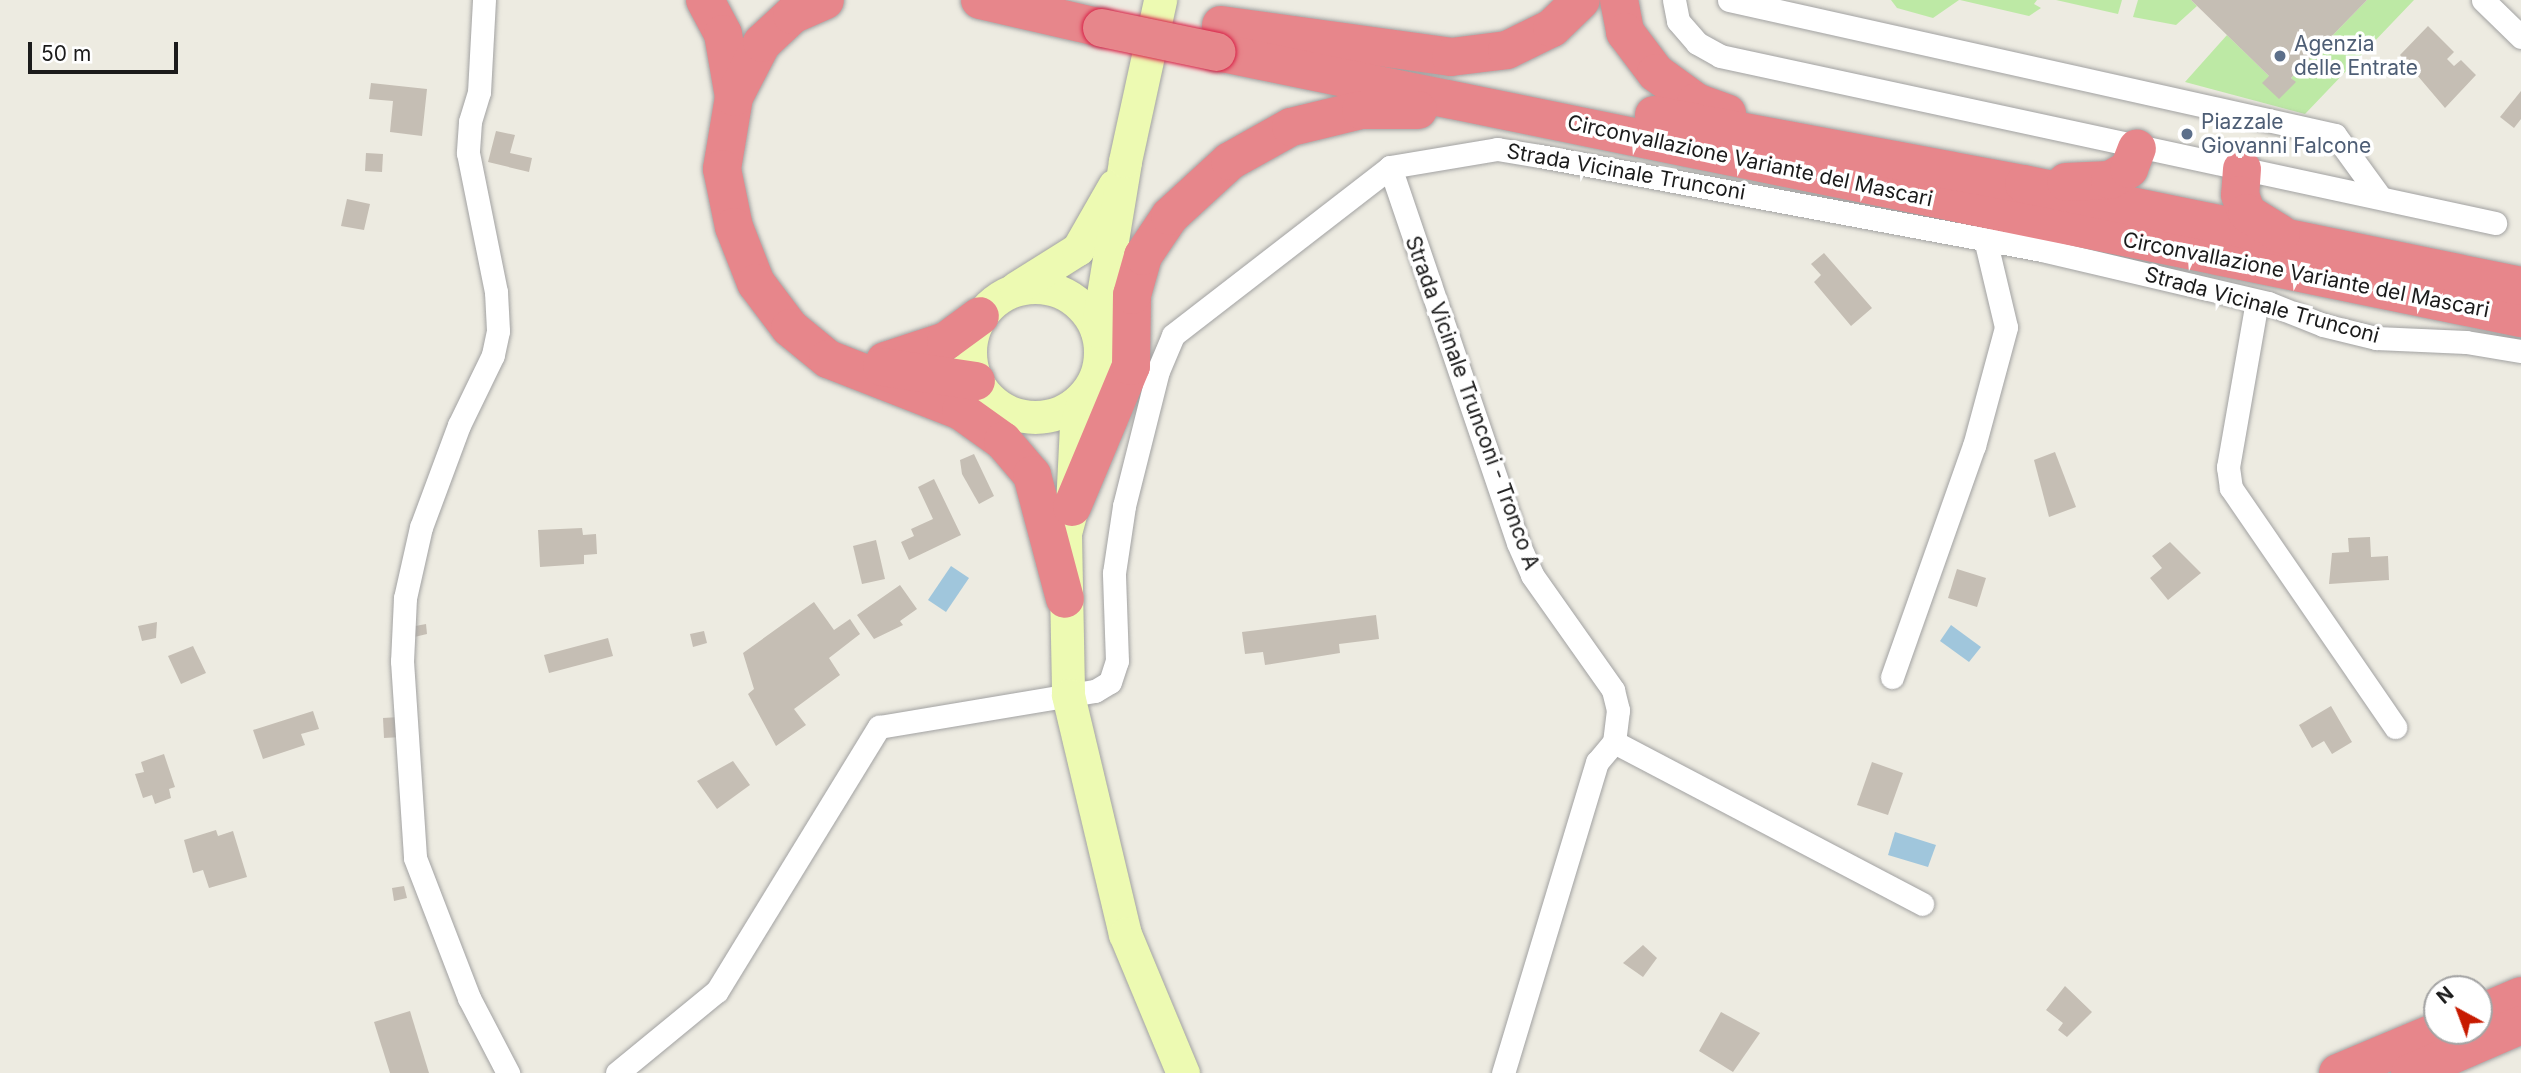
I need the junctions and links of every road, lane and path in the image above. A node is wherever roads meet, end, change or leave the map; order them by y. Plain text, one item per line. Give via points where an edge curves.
1 (484, 0) edge
2 (705, 0) edge
3 (825, 0) edge
4 (980, 0) edge
5 (1160, 0) edge
6 (1581, 0) edge
7 (1619, 0) edge
8 (1674, 0) edge
9 (1729, 0) edge
10 (2483, 0) edge
11 (1100, 10) edge
12 (2521, 37) edge
13 (1219, 38) junction
14 (734, 97) junction
15 (1583, 127) junction
16 (2144, 149) junction
17 (1125, 161) junction
18 (1922, 165) junction
19 (1390, 167) junction
20 (2242, 169) junction
21 (2024, 184) junction
22 (2380, 197) junction
23 (2495, 223) dead end
24 (1985, 239) junction
25 (2289, 239) junction
26 (2521, 286) edge
27 (1012, 290) junction
28 (2258, 301) junction
29 (980, 316) junction
30 (2521, 318) edge
31 (790, 328) junction
32 (1097, 331) junction
33 (2521, 351) edge
34 (869, 363) junction
35 (976, 381) junction
36 (1085, 394) junction
37 (1004, 410) junction
38 (1068, 521) junction
39 (1065, 599) junction
40 (1892, 677) dead end
41 (1068, 695) junction
42 (2395, 727) dead end
43 (1614, 742) junction
44 (1922, 904) dead end
45 (2521, 996) edge
46 (2493, 1008) edge
47 (2521, 1025) edge
48 (2423, 1037) edge
49 (508, 1073) edge
50 (617, 1073) edge
51 (1183, 1073) edge
52 (1503, 1073) edge
53 (2338, 1073) edge
54 (2410, 1073) edge

1 - 49 street via 479,92 470,122 468,153 496,292 498,331 493,355 459,425 421,527 405,598 402,661 415,858 469,998
2 - 14 highway via 723,34
3 - 14 highway via 792,15 762,43
4 - 11 highway, Circonvallazione Variante del Mascari
5 - 17 main road
6 - 13 highway via 1552,28 1507,50 1451,57
7 - 18 highway via 1625,32 1639,55 1696,102
8 - 16 street via 1678,21 1697,43 1720,56
9 - 22 street via 2335,135
10 - 12 street
11 - 13 highway, Circonvallazione Variante del Mascari
13 - 15 highway, Circonvallazione Variante del Mascari
13 - 18 highway, Circonvallazione Variante del Mascari
14 - 31 highway via 722,169 734,227 757,283
15 - 30 highway, Circonvallazione Variante del Mascari
15 - 38 highway via 1412,109 1362,110 1291,127 1230,162 1170,216 1143,257 1132,295 1131,366
16 - 20 street
16 - 21 highway via 2129,169 2109,180
17 - 27 main road via 1106,206 1078,249
17 - 32 main road
18 - 21 highway, Circonvallazione Variante del Mascari
19 - 24 street, Strada Vicinale Trunconi via 1497,149
19 - 41 street, Strada Vicinale Trunconi via 1173,335 1158,372 1124,506 1114,573 1117,661 1110,682 1095,691
19 - 43 street, Strada Vicinale Trunconi - Tronco A via 1518,543 1532,575 1613,690 1618,710
20 - 22 street
20 - 25 highway via 2240,195 2247,213
21 - 25 highway, Circonvallazione Variante del Mascari
22 - 23 street
24 - 28 street, Strada Vicinale Trunconi
24 - 40 street via 2006,327 1974,446
25 - 26 highway, Circonvallazione Variante del Mascari
27 - 29 main road
27 - 32 main road via 1042,286 1063,293 1082,306
28 - 33 street, Strada Vicinale Trunconi via 2376,338 2466,342
28 - 42 street via 2228,467 2231,488
29 - 34 highway via 946,341
29 - 35 main road via 969,355
31 - 34 highway
31 - 39 highway via 828,359 961,411 1003,441 1032,475
32 - 36 main road via 1099,364
34 - 35 highway
35 - 37 main road
36 - 37 main road via 1050,415 1028,417
36 - 38 main road via 1076,425
37 - 38 main road via 1048,471
38 - 39 main road
39 - 41 main road
41 - 50 street via 878,727 718,991
41 - 51 main road via 1125,934
43 - 44 street
43 - 52 street, Strada Vicinale Trunconi - Tronco A via 1597,762
45 - 46 highway
47 - 54 highway
48 - 53 highway

